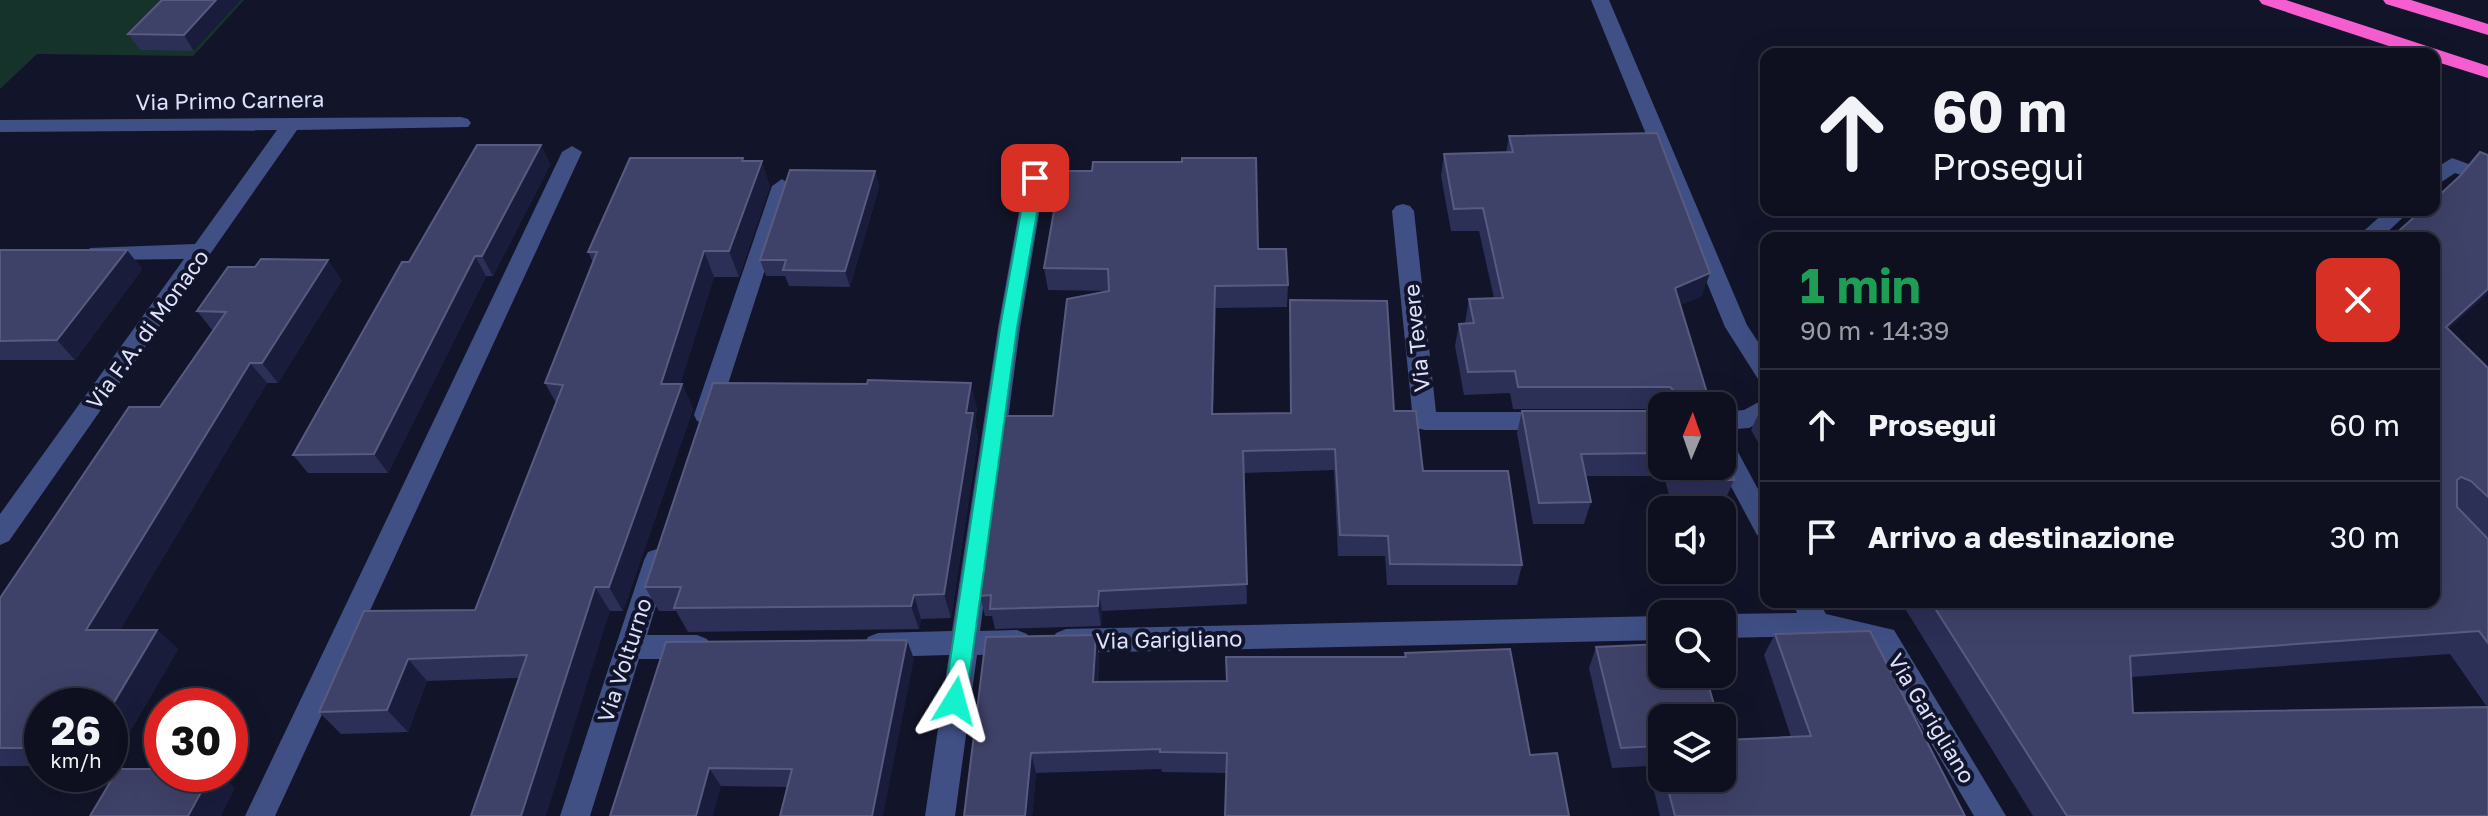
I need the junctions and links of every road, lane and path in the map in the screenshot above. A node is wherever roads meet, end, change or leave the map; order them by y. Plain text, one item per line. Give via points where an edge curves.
1 (1600, 0) edge
2 (2268, 0) edge
3 (2392, 0) edge
4 (2488, 30) edge
5 (2415, 48) edge
6 (2440, 56) edge
7 (2488, 72) edge
8 (292, 123) junction
9 (461, 123) dead end
10 (0, 126) edge
11 (572, 152) dead end
12 (2440, 175) edge
13 (1035, 178) dead end
14 (2488, 178) edge
15 (782, 186) edge
16 (1403, 211) dead end
17 (2393, 216) edge
18 (2374, 232) edge
19 (203, 251) junction
20 (78, 253) edge
21 (1760, 364) edge
22 (1760, 411) edge
23 (1736, 420) edge
24 (1567, 421) edge
25 (698, 439) edge
26 (1736, 472) edge
27 (1760, 517) edge
28 (0, 534) edge
29 (663, 543) edge
30 (1811, 613) edge
31 (1736, 624) edge
32 (1648, 628) edge
33 (963, 644) junction
34 (851, 645) edge
35 (724, 646) edge
36 (628, 647) junction
37 (260, 816) edge
38 (575, 816) edge
39 (940, 816) edge
40 (1991, 816) edge

1 - 21 street via 1736,327
2 - 5 highway
3 - 4 highway
6 - 7 highway
8 - 9 street, Via Primo Carnera
8 - 10 street, Via Primo Carnera
8 - 19 street, Via F.A. di Monaco
11 - 37 street
12 - 14 street via 2452,165
13 - 33 street
15 - 25 street
16 - 24 street, Via Tevere via 1425,421
17 - 18 street
19 - 20 street
19 - 28 street, Via F.A. di Monaco
22 - 23 street
26 - 27 street
29 - 36 street, Via Volturno
30 - 31 street, Via Garigliano
30 - 40 street, Via Garigliano via 1884,638
32 - 33 street, Via Garigliano
33 - 34 street, Via Garigliano
33 - 39 street
35 - 36 street
36 - 38 street, Via Volturno

